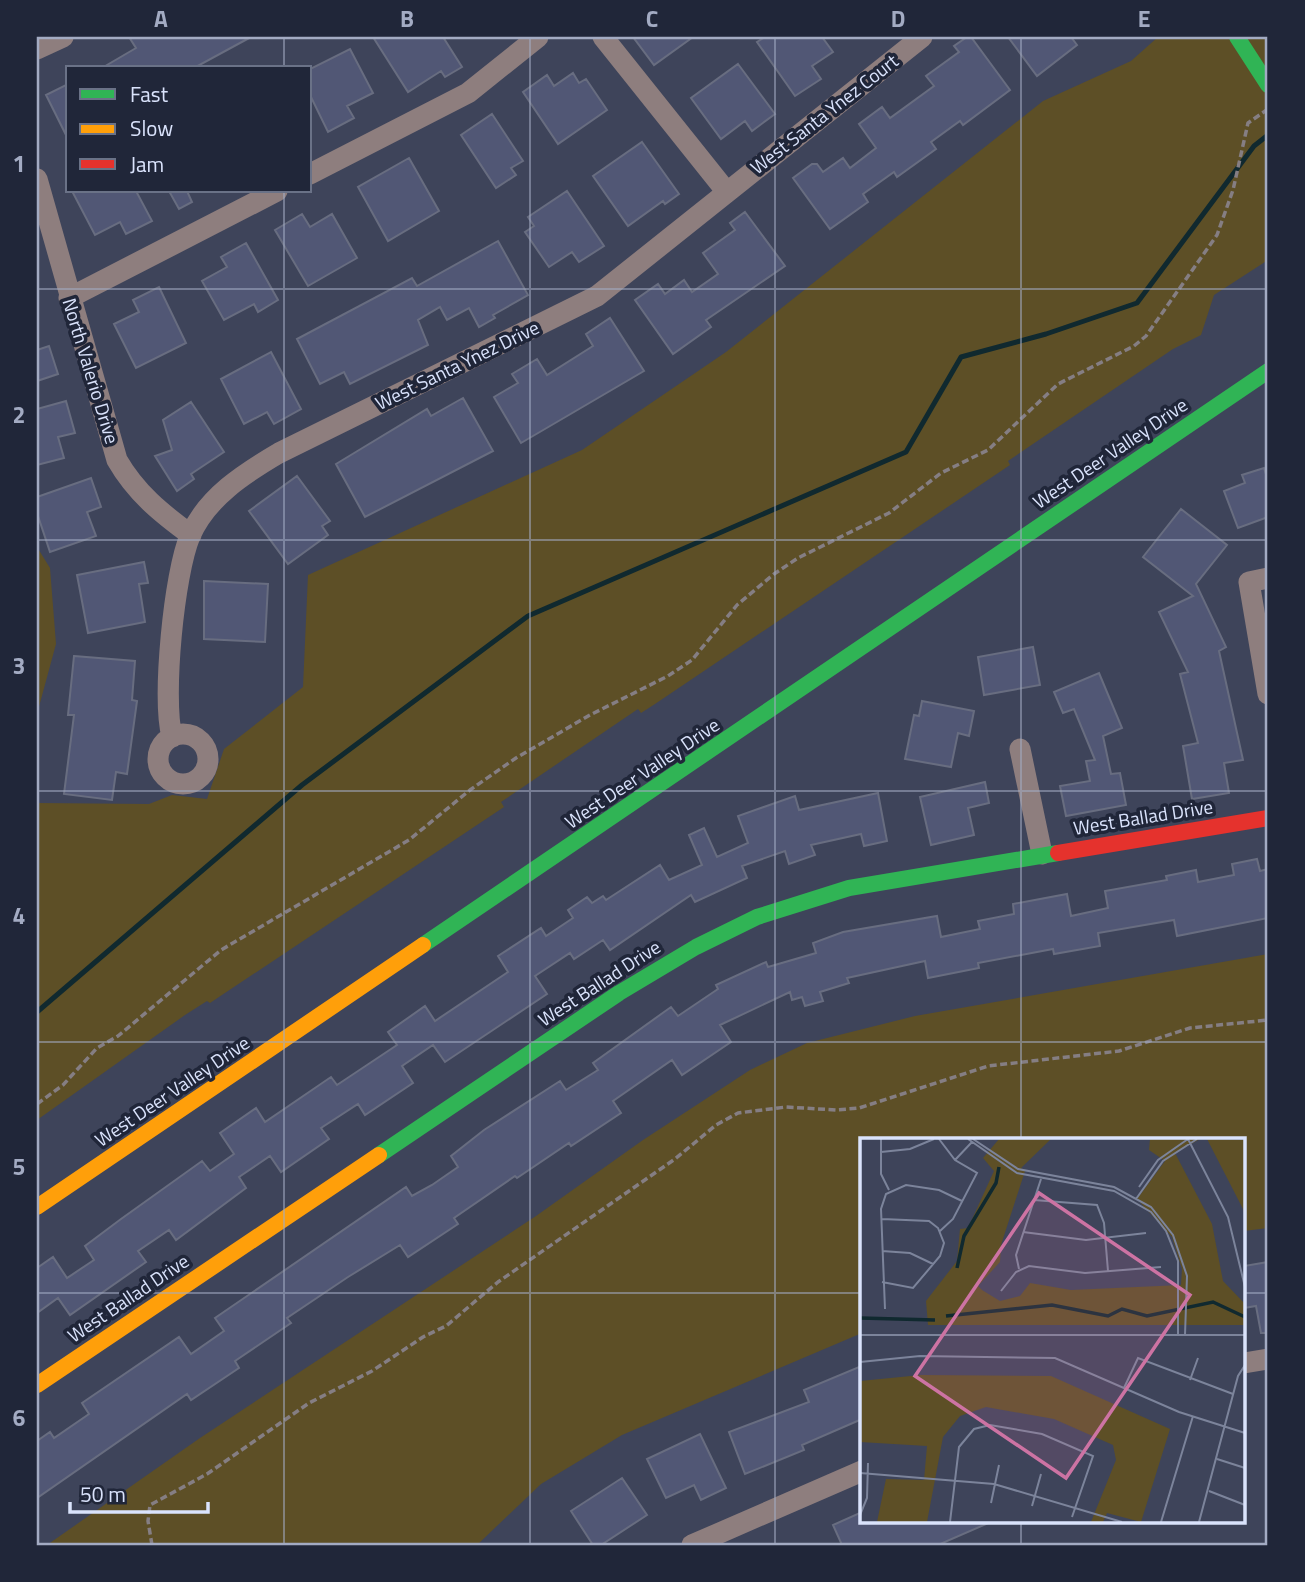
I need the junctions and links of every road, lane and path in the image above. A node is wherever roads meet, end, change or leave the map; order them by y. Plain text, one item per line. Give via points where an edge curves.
1 (63, 37) edge
2 (538, 37) edge
3 (603, 37) edge
4 (922, 37) edge
5 (1237, 37) edge
6 (37, 49) edge
7 (1268, 85) edge
8 (1268, 109) edge
9 (312, 173) edge
10 (37, 179) edge
11 (726, 191) junction
12 (275, 192) edge
13 (69, 298) junction
14 (1268, 371) edge
15 (191, 535) junction
16 (1258, 580) edge
17 (1268, 694) edge
18 (172, 737) dead end
19 (1020, 749) dead end
20 (1268, 818) edge
21 (1042, 854) junction
22 (1268, 1020) edge
23 (37, 1104) edge
24 (37, 1207) edge
25 (1268, 1359) edge
26 (1246, 1363) edge
27 (37, 1385) edge
28 (860, 1472) edge
29 (152, 1545) edge
30 (692, 1545) edge

1 - 6 street
2 - 9 street via 468,93
3 - 11 street
4 - 11 street, West Santa Ynez Court
5 - 7 street
8 - 23 path via 1248,123 1217,235 1140,341 1058,384 988,450 941,473 889,513 774,574 737,605 692,660 668,677 516,758 410,840 221,950 118,1036 97,1048 63,1085
10 - 13 street, North Valerio Drive
11 - 15 street, West Santa Ynez Drive via 597,296 240,476 216,499
12 - 13 street
13 - 15 street, North Valerio Drive via 117,460 131,484
14 - 24 street, West Deer Valley Drive
15 - 18 street via 181,574 169,670 167,716
16 - 17 street
19 - 21 street
20 - 21 street, West Ballad Drive
21 - 27 street, West Ballad Drive via 849,888 757,917 696,947 608,1001
22 - 29 path via 1190,1028 1107,1053 988,1066 859,1108 786,1107 738,1114 716,1125 676,1159 498,1282 446,1326 310,1403 207,1475 150,1505
25 - 26 street
28 - 30 street

